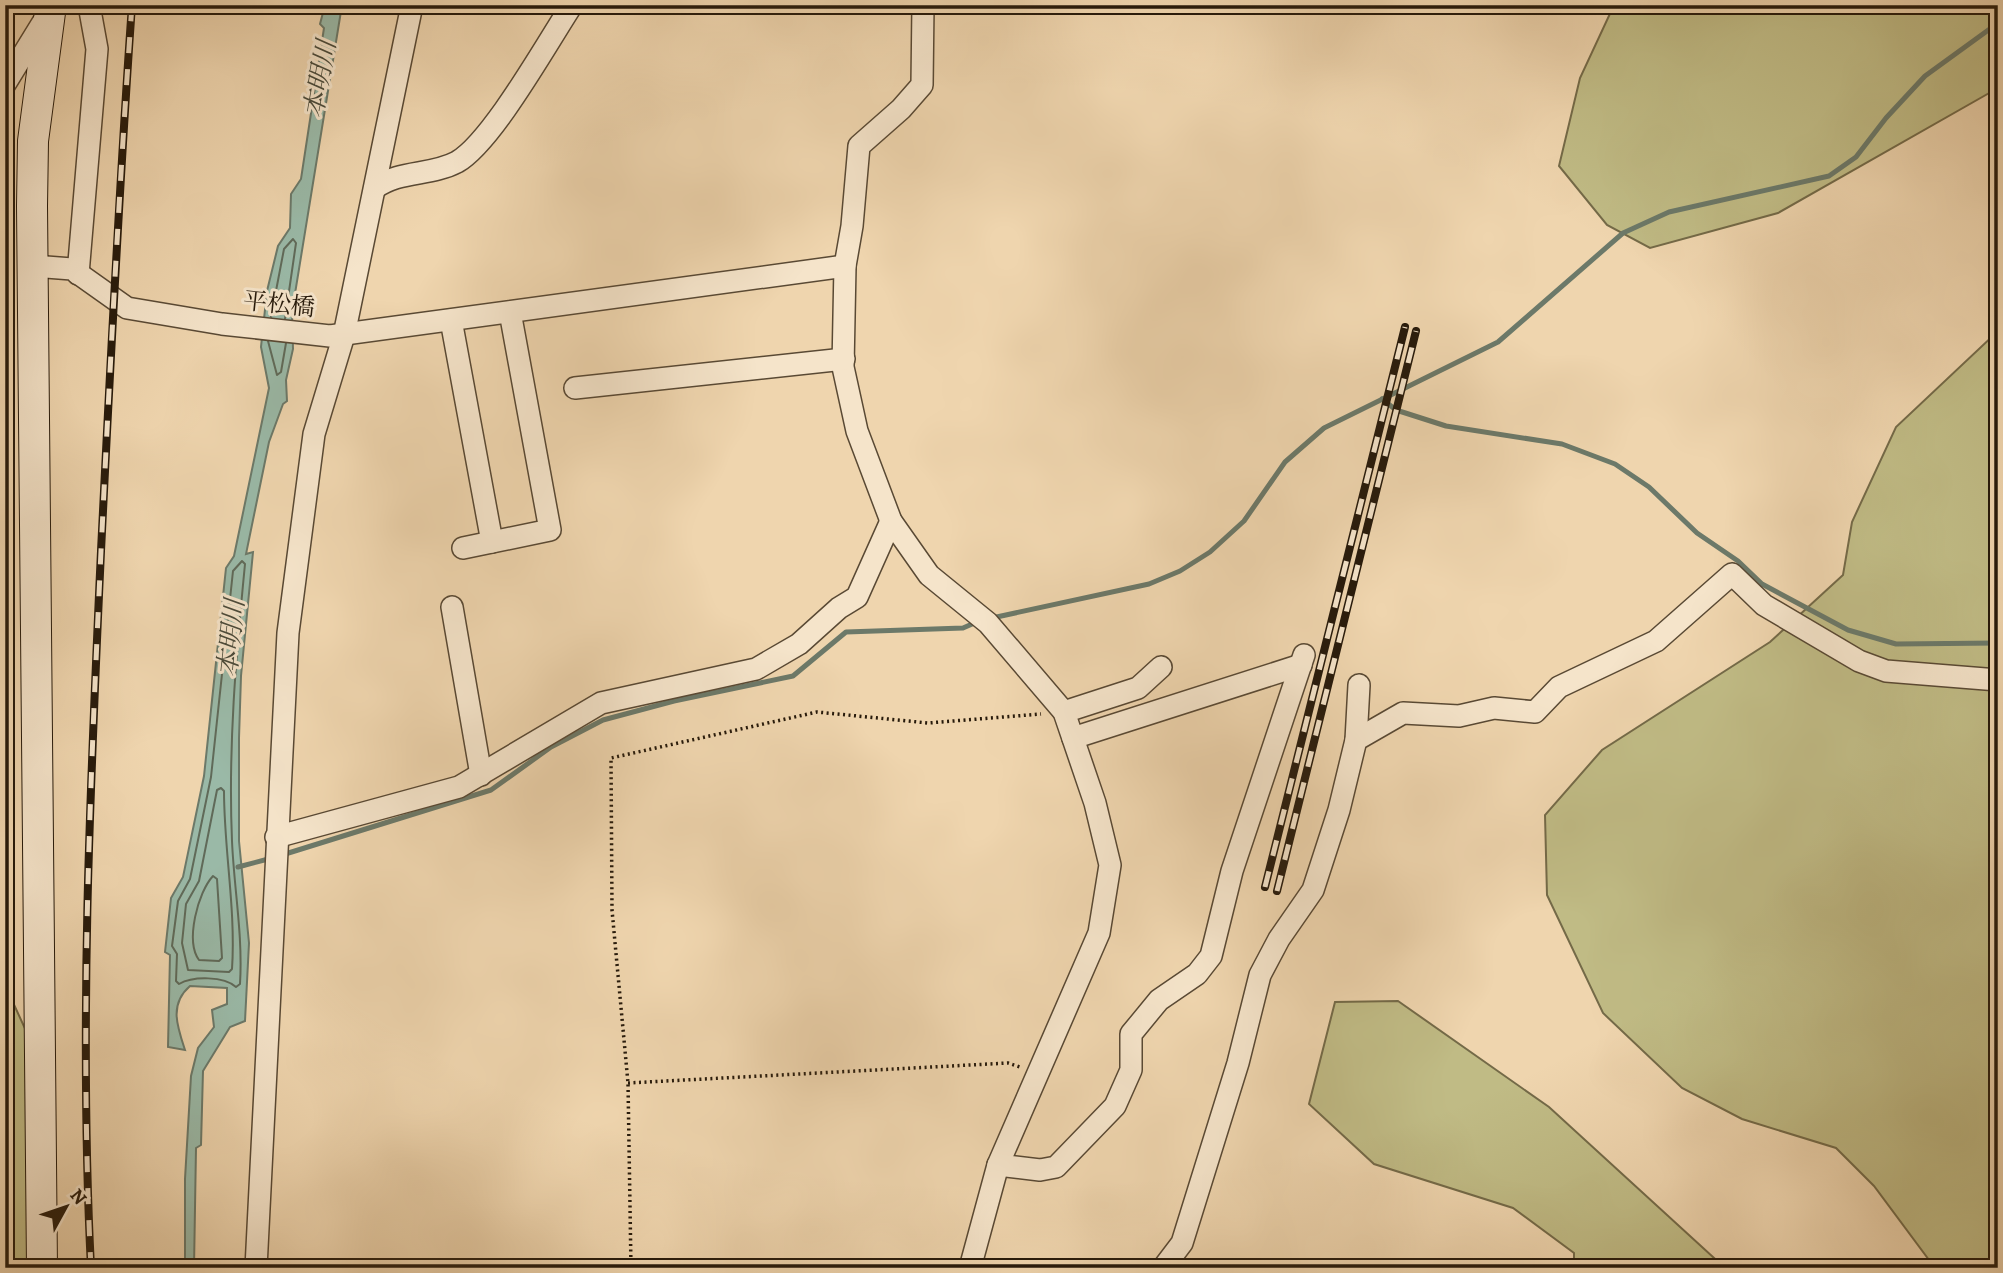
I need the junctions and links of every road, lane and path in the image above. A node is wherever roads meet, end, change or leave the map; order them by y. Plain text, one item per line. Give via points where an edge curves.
1 (89, 5) edge
2 (412, 5) edge
3 (572, 5) edge
4 (923, 5) edge
5 (50, 8) edge
6 (5, 84) edge
7 (375, 188) junction
8 (33, 266) junction
9 (845, 266) junction
10 (78, 274) junction
11 (510, 312) junction
12 (451, 320) junction
13 (337, 335) junction
14 (844, 359) junction
15 (575, 388) dead end
16 (891, 521) junction
17 (492, 542) junction
18 (463, 548) dead end
19 (453, 607) dead end
20 (1161, 667) dead end
21 (1998, 680) edge
22 (1359, 685) dead end
23 (1064, 712) junction
24 (1073, 738) junction
25 (1356, 740) junction
26 (481, 775) junction
27 (276, 841) junction
28 (1040, 1074) junction
29 (628, 1083) junction
30 (998, 1165) junction
31 (42, 1268) edge
32 (256, 1268) edge
33 (631, 1268) edge
34 (970, 1268) edge
35 (1163, 1268) edge

1 - 10 street via 97,49
2 - 7 street
3 - 7 street via 493,130 457,162 387,179
4 - 9 street via 922,85 859,146
5 - 6 street
5 - 8 street via 33,141
7 - 13 street
8 - 10 street via 72,269
8 - 31 street
9 - 11 street, 平松橋
9 - 14 street
10 - 13 street, 平松橋 via 127,308 222,324
11 - 12 street, 平松橋
11 - 17 street via 550,530
12 - 13 street, 平松橋
12 - 17 street
13 - 27 street via 314,434 288,633
14 - 15 street
14 - 16 street via 857,431
16 - 23 street via 929,575 982,616
16 - 26 street via 857,597 799,644 756,669 601,703
17 - 18 street
19 - 26 street
20 - 23 street via 1138,688
21 - 25 street via 1886,671 1859,661 1764,605 1732,574 1656,641 1559,687 1535,712 1494,708 1459,716 1403,713
22 - 25 street
23 - 24 street
23 - 29 path via 928,723 817,712 611,758 612,911
24 - 28 street via 1111,865 1099,933
24 - 30 street via 1303,660 1232,871 1211,956 1197,974 1159,1000 1131,1034 1131,1070 1115,1106 1056,1167 1040,1170
25 - 35 street via 1313,890 1260,975 1182,1243
26 - 27 street via 459,787
27 - 32 street
28 - 29 path via 1009,1063
28 - 30 street
29 - 33 path
30 - 34 street

